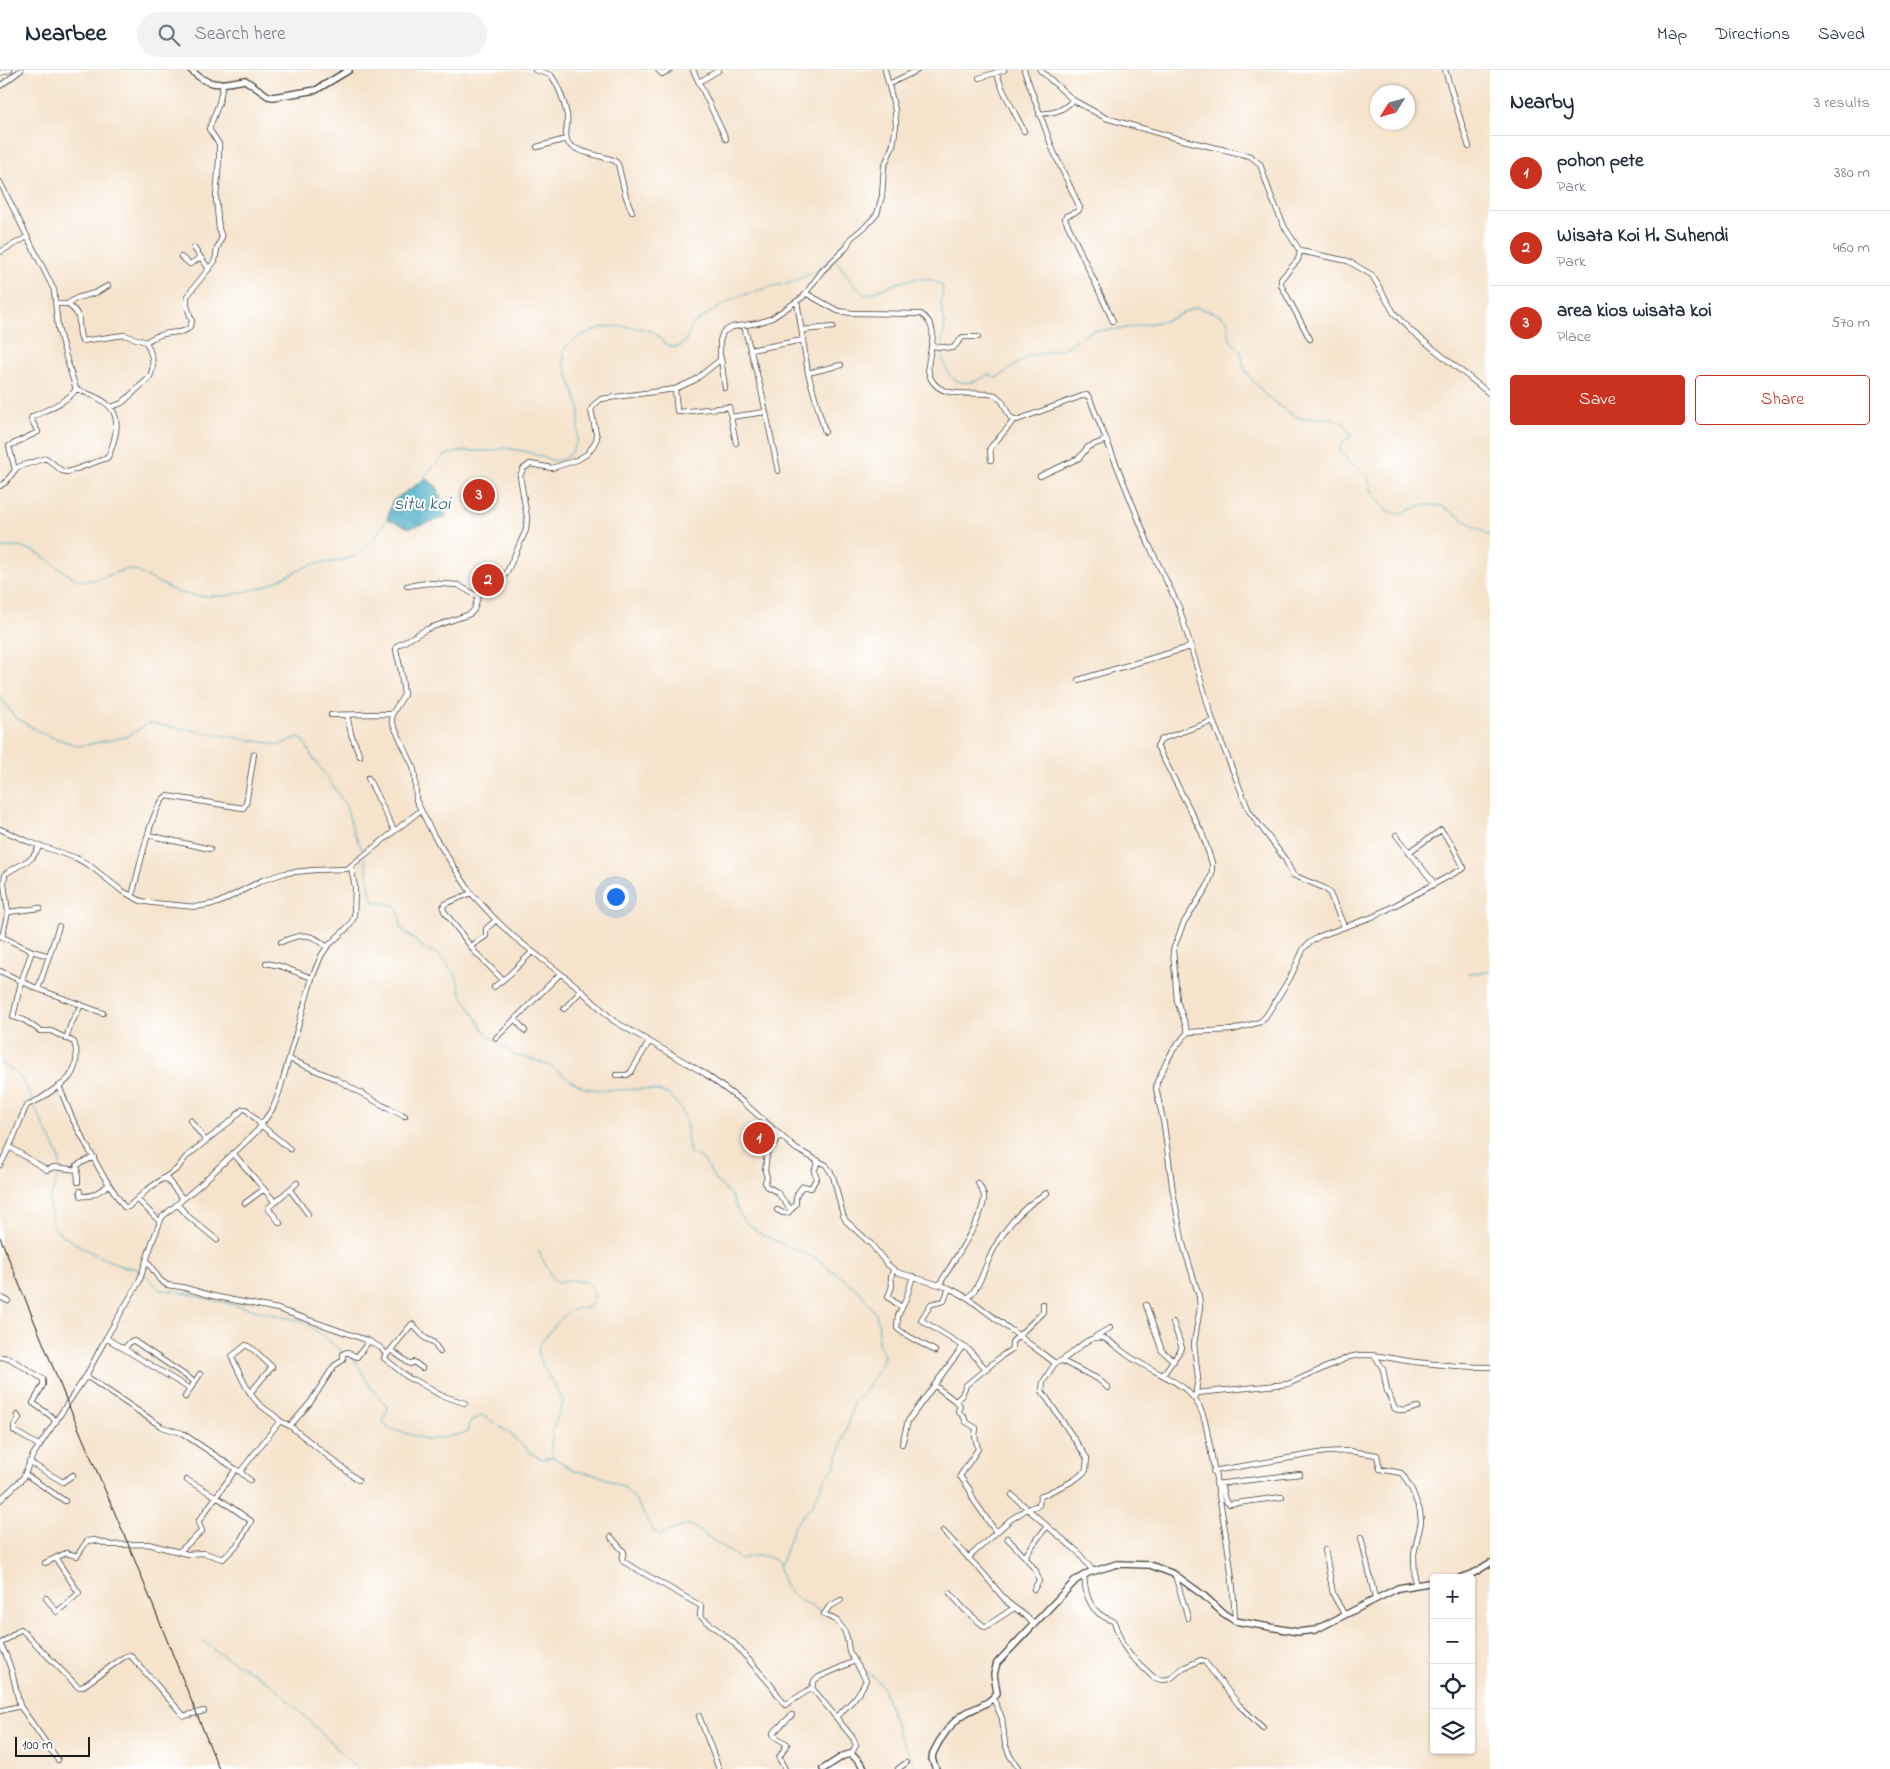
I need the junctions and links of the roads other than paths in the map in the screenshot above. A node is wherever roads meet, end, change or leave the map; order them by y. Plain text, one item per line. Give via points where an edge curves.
1 (10, 70) edge
2 (21, 70) edge
3 (191, 70) edge
4 (349, 70) edge
5 (535, 70) edge
6 (658, 70) edge
7 (670, 70) edge
8 (693, 70) edge
9 (718, 70) edge
10 (884, 70) edge
11 (918, 70) edge
12 (1004, 70) edge
13 (1024, 70) edge
14 (1040, 70) edge
15 (1445, 70) edge
16 (996, 72) junction
17 (0, 74) edge
18 (979, 78) dead end
19 (699, 82) junction
20 (889, 84) junction
21 (222, 85) junction
22 (0, 86) edge
23 (1073, 100) junction
24 (1039, 114) junction
25 (1024, 131) dead end
26 (566, 139) junction
27 (726, 139) dead end
28 (537, 147) dead end
29 (1469, 147) dead end
30 (0, 182) edge
31 (632, 212) dead end
32 (27, 237) junction
33 (194, 248) dead end
34 (1300, 251) junction
35 (0, 252) edge
36 (180, 257) dead end
37 (200, 258) junction
38 (209, 269) junction
39 (108, 286) dead end
40 (807, 294) junction
41 (797, 301) junction
42 (57, 304) junction
43 (67, 304) junction
44 (1113, 321) dead end
45 (744, 326) junction
46 (833, 327) dead end
47 (802, 330) junction
48 (978, 337) dead end
49 (1310, 339) dead end
50 (803, 340) junction
51 (146, 342) junction
52 (931, 346) junction
53 (750, 350) junction
54 (721, 358) junction
55 (841, 365) dead end
56 (808, 373) junction
57 (675, 388) junction
58 (725, 388) dead end
59 (76, 389) junction
60 (1490, 394) edge
61 (111, 407) junction
62 (765, 412) junction
63 (731, 417) junction
64 (1014, 419) junction
65 (825, 432) dead end
66 (1106, 440) junction
67 (736, 443) dead end
68 (991, 460) dead end
69 (15, 470) junction
70 (778, 471) dead end
71 (1040, 476) dead end
72 (0, 486) edge
73 (407, 586) dead end
74 (477, 596) junction
75 (1190, 646) junction
76 (1078, 680) dead end
77 (392, 714) junction
78 (330, 715) dead end
79 (347, 715) junction
80 (1213, 721) junction
81 (254, 754) dead end
82 (360, 756) dead end
83 (368, 778) dead end
84 (421, 810) junction
85 (0, 830) edge
86 (394, 830) junction
87 (148, 835) junction
88 (1396, 835) dead end
89 (40, 846) junction
90 (210, 849) dead end
91 (1409, 852) junction
92 (351, 867) junction
93 (1434, 883) junction
94 (471, 893) junction
95 (132, 896) junction
96 (40, 908) dead end
97 (8, 912) junction
98 (496, 920) junction
99 (59, 926) dead end
100 (1344, 926) junction
101 (1, 936) edge
102 (281, 942) dead end
103 (327, 946) junction
104 (471, 946) junction
105 (32, 951) junction
106 (532, 952) junction
107 (49, 956) junction
108 (266, 964) dead end
109 (0, 972) edge
110 (560, 974) junction
111 (312, 978) junction
112 (503, 980) junction
113 (21, 982) junction
114 (494, 986) dead end
115 (38, 989) junction
116 (581, 991) junction
117 (81, 1005) junction
118 (564, 1009) dead end
119 (103, 1013) dead end
120 (515, 1020) junction
121 (525, 1031) dead end
122 (1188, 1032) junction
123 (496, 1038) dead end
124 (66, 1039) junction
125 (649, 1042) junction
126 (289, 1059) junction
127 (616, 1075) dead end
128 (59, 1086) junction
129 (405, 1116) dead end
130 (190, 1120) dead end
131 (261, 1125) junction
132 (780, 1136) junction
133 (206, 1141) junction
134 (11, 1148) junction
135 (290, 1149) dead end
136 (233, 1153) junction
137 (94, 1157) junction
138 (818, 1161) junction
139 (0, 1165) edge
140 (78, 1170) junction
141 (166, 1178) junction
142 (78, 1182) dead end
143 (978, 1183) dead end
144 (297, 1184) dead end
145 (109, 1185) junction
146 (264, 1189) junction
147 (80, 1190) dead end
148 (290, 1190) junction
149 (1047, 1193) dead end
150 (137, 1199) junction
151 (183, 1199) junction
152 (275, 1202) junction
153 (245, 1203) dead end
154 (177, 1204) junction
155 (777, 1210) dead end
156 (791, 1210) junction
157 (308, 1214) dead end
158 (160, 1222) junction
159 (280, 1222) dead end
160 (217, 1240) dead end
161 (146, 1262) junction
162 (893, 1270) junction
163 (913, 1276) junction
164 (940, 1284) junction
165 (949, 1288) junction
166 (0, 1297) edge
167 (968, 1298) junction
168 (8, 1301) dead end
169 (1044, 1304) dead end
170 (1146, 1305) dead end
171 (902, 1307) junction
172 (1173, 1322) dead end
173 (1110, 1328) dead end
174 (1016, 1336) junction
175 (1094, 1337) junction
176 (106, 1338) junction
177 (369, 1341) junction
178 (963, 1346) junction
179 (124, 1349) junction
180 (391, 1350) junction
181 (935, 1351) dead end
182 (440, 1352) dead end
183 (386, 1354) junction
184 (1375, 1356) junction
185 (0, 1357) edge
186 (1062, 1361) junction
187 (1174, 1361) junction
188 (1055, 1363) junction
189 (1490, 1367) edge
190 (422, 1368) dead end
191 (986, 1369) junction
192 (200, 1374) dead end
193 (1163, 1375) junction
194 (86, 1376) junction
195 (195, 1382) junction
196 (934, 1385) junction
197 (1108, 1388) dead end
198 (190, 1389) junction
199 (250, 1393) junction
200 (1196, 1396) junction
201 (185, 1397) dead end
202 (956, 1401) junction
203 (465, 1403) dead end
204 (1418, 1407) dead end
205 (17, 1415) dead end
206 (280, 1421) junction
207 (56, 1422) junction
208 (290, 1426) junction
209 (902, 1444) dead end
210 (40, 1446) junction
211 (29, 1462) junction
212 (238, 1470) junction
213 (1213, 1471) junction
214 (25, 1474) junction
215 (1300, 1474) dead end
216 (72, 1475) dead end
217 (187, 1480) dead end
218 (250, 1480) dead end
219 (358, 1480) dead end
220 (1218, 1484) junction
221 (1012, 1495) dead end
222 (217, 1497) junction
223 (1282, 1497) dead end
224 (0, 1500) edge
225 (65, 1501) dead end
226 (1027, 1509) junction
227 (1047, 1526) junction
228 (942, 1531) dead end
229 (996, 1532) junction
230 (612, 1537) dead end
231 (1007, 1538) dead end
232 (1361, 1538) dead end
233 (1325, 1549) dead end
234 (180, 1551) junction
235 (968, 1558) junction
236 (1026, 1558) junction
237 (56, 1559) junction
238 (1490, 1562) edge
239 (45, 1563) dead end
240 (1093, 1571) junction
241 (1174, 1574) junction
242 (1472, 1574) edge
243 (1084, 1575) junction
244 (1430, 1583) edge
245 (1415, 1585) junction
246 (1034, 1589) dead end
247 (950, 1593) dead end
248 (46, 1598) dead end
249 (1375, 1598) junction
250 (841, 1600) dead end
251 (1014, 1608) junction
252 (1344, 1614) junction
253 (1188, 1618) dead end
254 (1235, 1621) junction
255 (1034, 1625) junction
256 (855, 1662) junction
257 (812, 1688) junction
258 (993, 1698) junction
259 (20, 1706) junction
260 (0, 1711) edge
261 (204, 1711) dead end
262 (792, 1715) dead end
263 (699, 1716) dead end
264 (836, 1717) junction
265 (1263, 1728) dead end
266 (851, 1754) junction
267 (58, 1760) dead end
268 (906, 1763) dead end
269 (719, 1769) edge
270 (785, 1769) edge
271 (823, 1769) edge
272 (865, 1769) edge
273 (898, 1769) edge
274 (936, 1769) edge
275 (1018, 1769) edge

1 - 17 street
2 - 22 street
3 - 21 street via 212,84
4 - 21 street via 316,90 273,98 245,80
5 - 26 street via 550,74 558,88 568,116
6 - 7 street via 662,74
8 - 19 street
9 - 19 street
10 - 20 street
11 - 20 street
12 - 16 street
13 - 24 street
14 - 23 street
15 - 29 street
16 - 18 street
16 - 25 street
19 - 27 street
20 - 40 street via 896,125 893,145 884,167 880,206 872,221 851,238
21 - 38 street via 209,130 219,144 216,198 222,238
23 - 24 street via 1060,111
23 - 34 street via 1106,118 1256,159 1284,226
24 - 44 street via 1080,208 1065,219
26 - 28 street
26 - 31 street via 575,148 618,164
30 - 32 street
32 - 35 street
32 - 42 street via 54,290
33 - 37 street
34 - 49 street via 1298,260 1281,279 1281,284
34 - 60 street via 1348,261 1366,271 1394,313 1410,330
36 - 37 street via 190,264
37 - 38 street
38 - 51 street via 187,296 192,321 189,328 180,333 156,336
39 - 43 street
40 - 41 street
40 - 52 street via 838,311 921,314 932,326
41 - 45 street via 772,318
41 - 47 street
42 - 43 street
42 - 59 street via 60,337
43 - 51 street via 78,316 82,341 124,335
45 - 53 street
45 - 54 street via 723,332
46 - 47 street
47 - 50 street
48 - 52 street via 963,337 953,348
50 - 53 street
50 - 56 street
51 - 61 street via 152,373 122,402
52 - 64 street via 929,375 937,386 956,393 996,395
53 - 62 street
54 - 57 street via 695,380
54 - 58 street
55 - 56 street
56 - 65 street
57 - 63 street via 677,411 727,406
57 - 74 street via 599,400 591,410 597,438 587,454 552,468 530,464 523,469 520,476 526,530 506,574
59 - 61 street via 102,399
59 - 69 street via 32,417 37,434 9,446
61 - 69 street via 116,416 116,431 106,458 68,472 46,458
62 - 63 street
62 - 70 street
63 - 67 street
64 - 66 street via 1087,395
64 - 68 street via 990,448
66 - 71 street via 1088,446 1079,458
66 - 75 street via 1149,546 1176,601
69 - 72 street
73 - 74 street via 428,583 458,585
74 - 77 street via 474,610 468,615 436,625 397,646 404,695
75 - 76 street
75 - 80 street
77 - 79 street
77 - 84 street via 392,722 413,766 416,800
78 - 79 street
79 - 82 street
80 - 100 street via 1252,816 1283,856 1293,875 1329,892
80 - 122 street via 1162,739 1157,746 1202,834 1212,862 1207,888 1184,922 1173,950 1177,1001
81 - 87 street via 245,807 164,797 158,804
83 - 86 street
84 - 86 street
84 - 94 street
85 - 89 street
86 - 92 street
87 - 90 street
87 - 95 street
88 - 91 street
89 - 95 street via 89,865
89 - 97 street via 32,858 6,873 4,884
91 - 93 street
91 - 93 street via 1439,830 1444,833 1464,868
92 - 95 street via 285,873 263,880 218,903 204,906 152,904
92 - 103 street via 355,887 354,917
93 - 100 street via 1375,916
94 - 98 street
94 - 104 street via 443,906
96 - 97 street
97 - 101 street
98 - 104 street via 486,930 486,936
98 - 106 street
99 - 107 street
100 - 122 street via 1305,946 1290,978 1260,1022 1232,1030
101 - 105 street
102 - 103 street via 294,936 309,935
103 - 111 street
104 - 112 street
105 - 107 street
105 - 113 street
106 - 110 street
106 - 112 street
107 - 115 street
108 - 111 street
109 - 113 street
110 - 116 street
110 - 120 street
111 - 126 street
112 - 114 street
113 - 115 street
113 - 124 street via 13,1017 40,1031 51,1030
115 - 117 street
116 - 118 street
116 - 125 street via 614,1021
117 - 119 street
117 - 124 street
120 - 121 street
120 - 123 street
122 - 200 street via 1173,1050 1156,1085 1183,1244 1200,1296 1194,1344 1198,1378
124 - 128 street via 75,1044 76,1064 70,1076
125 - 127 street via 631,1072
125 - 132 street via 704,1073 743,1102
126 - 129 street via 336,1079
126 - 131 street via 276,1102
128 - 134 street via 25,1109
128 - 137 street
130 - 133 street
131 - 133 street via 243,1109
131 - 135 street
131 - 136 street
132 - 138 street
132 - 156 street via 766,1153 764,1171 767,1177 764,1182
133 - 141 street
134 - 139 street
134 - 140 street via 46,1170 54,1167
136 - 146 street
136 - 151 street
137 - 140 street via 78,1163
137 - 145 street
138 - 156 street via 814,1172 817,1177 812,1186 801,1188
138 - 162 street via 831,1172 846,1221
140 - 142 street
141 - 150 street
141 - 151 street
143 - 164 street via 984,1197 982,1208 974,1228
144 - 148 street
145 - 147 street via 85,1197 81,1196
145 - 150 street via 124,1207
146 - 152 street
146 - 153 street
148 - 152 street
148 - 157 street
149 - 167 street via 1032,1201 1006,1230 977,1289
150 - 158 street
151 - 154 street
152 - 159 street via 268,1208
154 - 158 street
154 - 160 street
155 - 156 street via 786,1214
158 - 161 street
161 - 176 street via 136,1288
161 - 177 street via 167,1285 278,1309
162 - 163 street
162 - 171 street via 888,1297
163 - 164 street
163 - 171 street
164 - 165 street
165 - 167 street
165 - 178 street via 944,1300 930,1304 921,1320
166 - 168 street
167 - 174 street
169 - 174 street via 1043,1312
170 - 187 street via 1162,1351
171 - 181 street via 898,1330
172 - 187 street via 1182,1348
173 - 175 street
174 - 188 street
174 - 191 street via 1012,1350
175 - 186 street
175 - 193 street via 1104,1338 1127,1356
176 - 179 street
176 - 194 street
177 - 183 street
177 - 208 street via 357,1357 348,1352 343,1354 343,1360 334,1366 310,1403
178 - 191 street
178 - 196 street
179 - 195 street via 134,1341
179 - 198 street
180 - 182 street via 412,1324
180 - 183 street
180 - 190 street via 410,1364 414,1362
183 - 203 street via 385,1361 410,1379 447,1398
184 - 189 street
184 - 200 street via 1349,1357 1283,1385
184 - 204 street via 1383,1369 1395,1409 1404,1411
185 - 207 street via 9,1358 43,1380 44,1385 33,1403
186 - 188 street
186 - 197 street via 1098,1379
187 - 193 street
188 - 226 street via 1043,1382 1042,1391 1078,1442 1088,1464 1073,1482 1040,1497 1039,1506
191 - 202 street via 966,1386
192 - 195 street
193 - 200 street
194 - 207 street
194 - 212 street via 162,1427 182,1433
195 - 198 street
196 - 202 street
196 - 209 street via 908,1421
198 - 201 street
199 - 199 street via 231,1357 246,1345 272,1367
199 - 206 street
200 - 213 street via 1204,1415
202 - 229 street via 960,1406 958,1412 976,1428 979,1446 960,1476
205 - 210 street via 19,1418 14,1431
206 - 208 street
206 - 212 street
207 - 210 street
208 - 219 street
210 - 211 street
211 - 214 street
211 - 216 street via 63,1482
212 - 218 street
212 - 222 street
213 - 220 street
213 - 245 street via 1324,1452 1377,1455 1380,1470 1401,1473 1406,1479 1420,1510 1421,1522 1414,1554
214 - 224 street
214 - 225 street
215 - 220 street
217 - 222 street
220 - 223 street via 1229,1504
220 - 254 street
221 - 226 street
222 - 234 street via 198,1522 202,1531
222 - 234 street via 250,1522 239,1543 220,1559 204,1553
226 - 227 street
226 - 229 street
227 - 236 street
227 - 240 street via 1077,1551
228 - 235 street
229 - 235 street
230 - 257 street via 624,1552 624,1562 701,1606 700,1616 733,1642 785,1705
231 - 236 street
232 - 249 street
233 - 252 street via 1333,1594
234 - 237 street via 148,1544 110,1545 89,1540 77,1556 68,1552
235 - 251 street
236 - 246 street via 1038,1573 1039,1581
237 - 239 street
237 - 248 street via 79,1593 57,1612
238 - 242 street
240 - 241 street via 1117,1564 1135,1564 1158,1567
240 - 243 street
241 - 253 street
241 - 254 street
243 - 255 street
243 - 265 street via 1086,1592 1094,1609 1114,1622 1123,1645 1153,1677 1170,1679 1201,1660
244 - 245 street
245 - 249 street
247 - 251 street via 985,1627
249 - 252 street
250 - 256 street via 828,1607 824,1614 842,1626
251 - 255 street
252 - 254 street via 1307,1632
255 - 258 street via 996,1664 997,1692
256 - 257 street via 819,1676
256 - 264 street via 866,1682
257 - 264 street
258 - 274 street via 953,1724 933,1753
258 - 275 street via 1002,1718 1005,1744
259 - 260 street
259 - 261 street via 12,1672 0,1644 21,1629 78,1687 130,1655 184,1716
259 - 267 street
262 - 270 street via 774,1733 786,1744 779,1758
263 - 269 street
264 - 266 street via 856,1742
266 - 271 street
266 - 272 street
268 - 273 street

